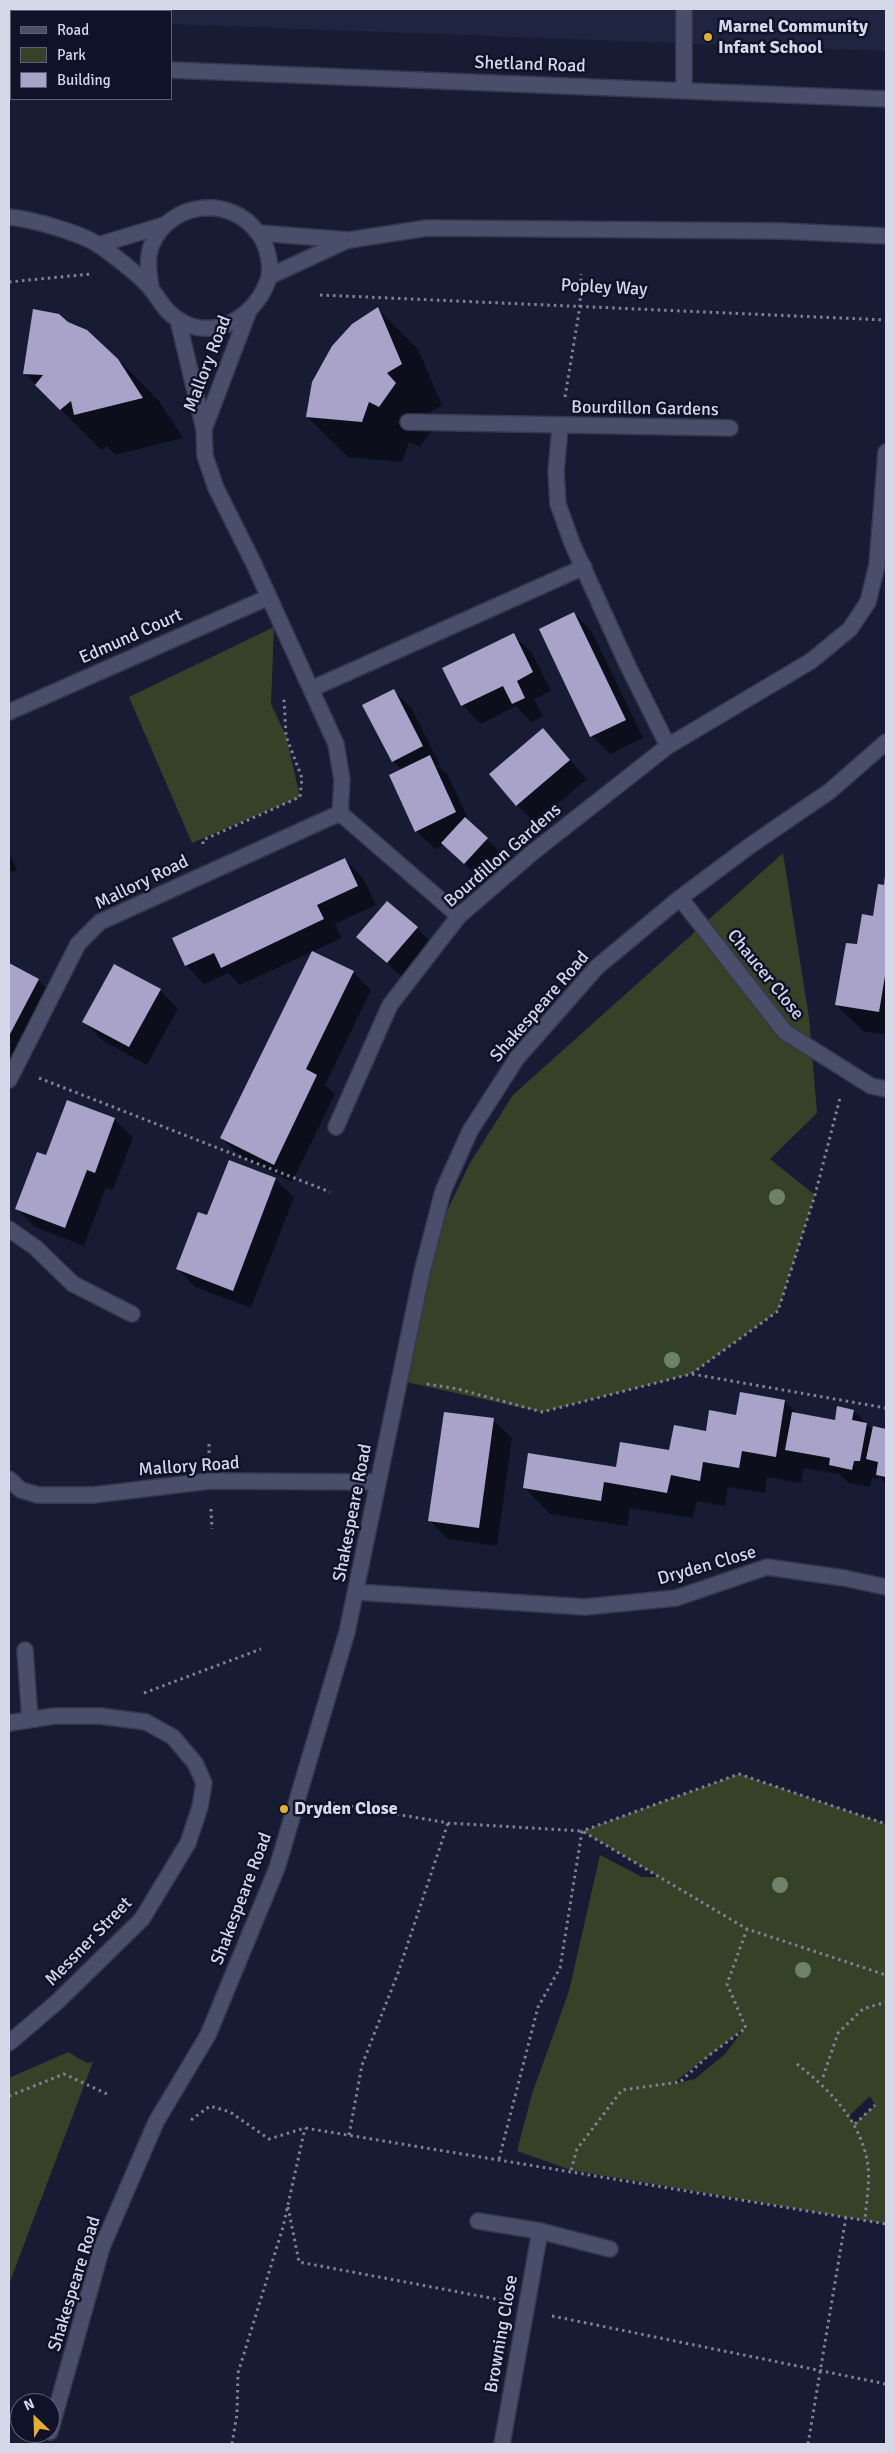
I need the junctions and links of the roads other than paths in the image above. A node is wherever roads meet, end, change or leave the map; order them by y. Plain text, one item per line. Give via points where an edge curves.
1 (684, 9) edge
2 (172, 70) edge
3 (684, 90) junction
4 (886, 99) edge
5 (9, 217) edge
6 (164, 225) junction
7 (259, 233) junction
8 (886, 236) edge
9 (349, 240) junction
10 (98, 245) junction
11 (270, 276) junction
12 (151, 288) junction
13 (248, 313) junction
14 (178, 320) junction
15 (408, 422) dead end
16 (560, 427) junction
17 (730, 428) dead end
18 (204, 429) junction
19 (886, 452) edge
20 (584, 567) junction
21 (269, 598) junction
22 (312, 689) junction
23 (9, 712) edge
24 (886, 742) edge
25 (668, 746) junction
26 (340, 813) junction
27 (680, 898) junction
28 (459, 916) junction
29 (12, 1074) edge
30 (886, 1089) edge
31 (336, 1126) dead end
32 (9, 1229) edge
33 (132, 1314) dead end
34 (9, 1479) edge
35 (378, 1482) junction
36 (15, 1494) edge
37 (886, 1587) edge
38 (356, 1592) junction
39 (25, 1650) dead end
40 (30, 1720) junction
41 (9, 1723) edge
42 (9, 2043) edge
43 (478, 2221) dead end
44 (540, 2231) junction
45 (610, 2249) dead end
46 (60, 2397) edge
47 (502, 2444) edge

1 - 3 street
2 - 3 street, Shetland Road
3 - 4 street, Shetland Road
5 - 10 street via 61,230
6 - 7 street via 181,213 201,207 222,208 242,217
6 - 10 street
6 - 12 street via 152,244 148,265
7 - 9 street
7 - 11 street via 267,252
8 - 9 street via 782,231 427,228
9 - 11 street
10 - 12 street
11 - 13 street via 264,292
12 - 14 street via 162,306
13 - 14 street via 230,324 209,328
13 - 18 street, Mallory Road
14 - 18 street, Mallory Road
15 - 16 street, Bourdillon Gardens
16 - 17 street, Bourdillon Gardens
16 - 20 street, Bourdillon Gardens via 556,472 558,504
18 - 21 street, Mallory Road via 205,456 216,488
19 - 25 street, Bourdillon Gardens via 877,565 868,602 850,629 811,661
20 - 22 street
20 - 25 street, Bourdillon Gardens
21 - 22 street, Mallory Road
21 - 23 street, Edmund Court
22 - 26 street, Mallory Road via 336,744 342,780
24 - 27 street, Shakespeare Road via 830,791
25 - 28 street, Bourdillon Gardens via 532,853
26 - 28 street
26 - 29 street, Mallory Road via 100,922 78,944
27 - 30 street, Chaucer Close via 785,1032 871,1086
27 - 35 street, Shakespeare Road via 597,967 516,1058 470,1131 438,1209
28 - 31 street, Bourdillon Gardens via 390,1005
32 - 33 street via 36,1248 73,1284
34 - 36 street, Mallory Road
35 - 36 street, Mallory Road via 210,1481 93,1494
35 - 38 street, Shakespeare Road
37 - 38 street, Dryden Close via 767,1567 676,1598 585,1607
38 - 46 street, Shakespeare Road via 278,1868 208,2035 156,2122 102,2247
39 - 40 street
40 - 41 street, Messner Street
40 - 42 street, Messner Street via 54,1716 146,1722 173,1738 194,1763 204,1783 188,1843 142,1919 57,2002
43 - 44 street
44 - 45 street
44 - 47 street, Browning Close

